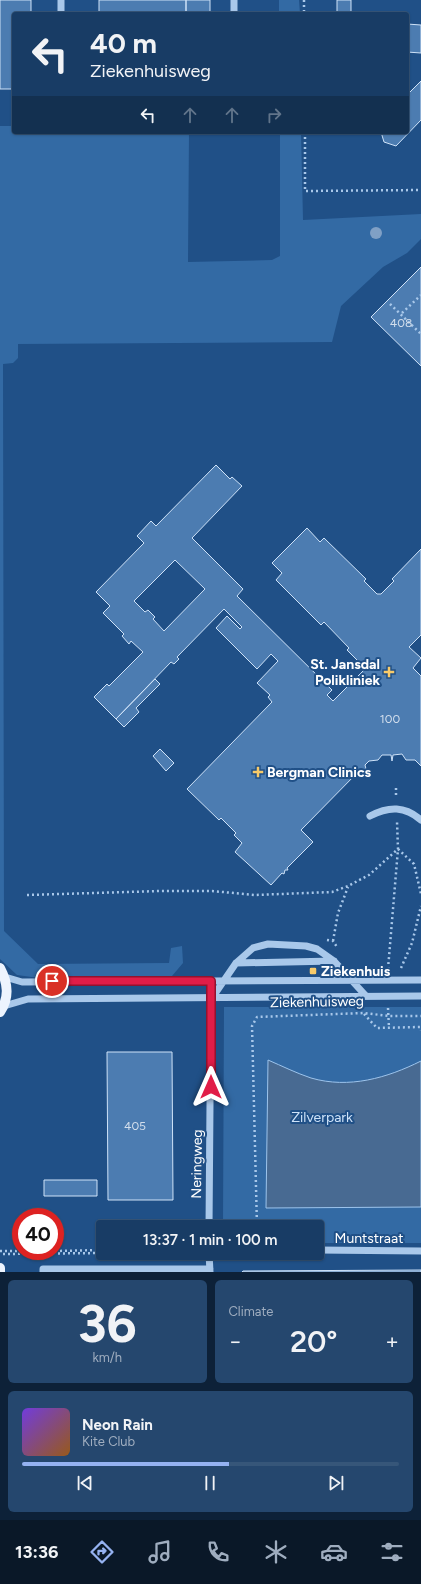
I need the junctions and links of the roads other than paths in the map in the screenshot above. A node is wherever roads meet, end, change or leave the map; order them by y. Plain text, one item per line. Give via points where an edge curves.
1 (61, 0) edge
2 (234, 0) edge
3 (61, 12) edge
4 (234, 12) edge
5 (370, 816) dead end
6 (421, 820) edge
7 (334, 961) junction
8 (236, 963) junction
9 (3, 972) edge
10 (350, 980) junction
11 (421, 980) edge
12 (211, 981) junction
13 (224, 981) junction
14 (366, 996) junction
15 (421, 996) edge
16 (212, 998) junction
17 (2, 1009) edge
18 (209, 1220) edge
19 (324, 1250) edge
20 (421, 1251) edge
21 (209, 1260) edge
22 (0, 1268) edge
23 (210, 1270) edge
24 (43, 1271) edge
25 (0, 1272) edge

1 - 3 street
2 - 4 street
5 - 6 street via 382,810 397,808
7 - 8 street
7 - 8 street, Ziekenhuisweg via 318,949 268,944 253,948
7 - 10 street, Ziekenhuisweg
8 - 13 street, Ziekenhuisweg
9 - 12 street, Ziekenhuisweg via 22,982
9 - 17 main road via 7,987
10 - 11 street, Ziekenhuisweg
10 - 13 street, Ziekenhuisweg
10 - 14 street, Ziekenhuisweg
12 - 13 street, Ziekenhuisweg
12 - 16 street, Neringweg
13 - 16 street, Ziekenhuisweg
14 - 15 street, Ziekenhuisweg
14 - 16 street, Ziekenhuisweg
16 - 17 street, Ziekenhuisweg via 28,999
16 - 18 street, Neringweg
19 - 20 street, Muntstraat
21 - 23 street
22 - 25 main road
23 - 24 street

